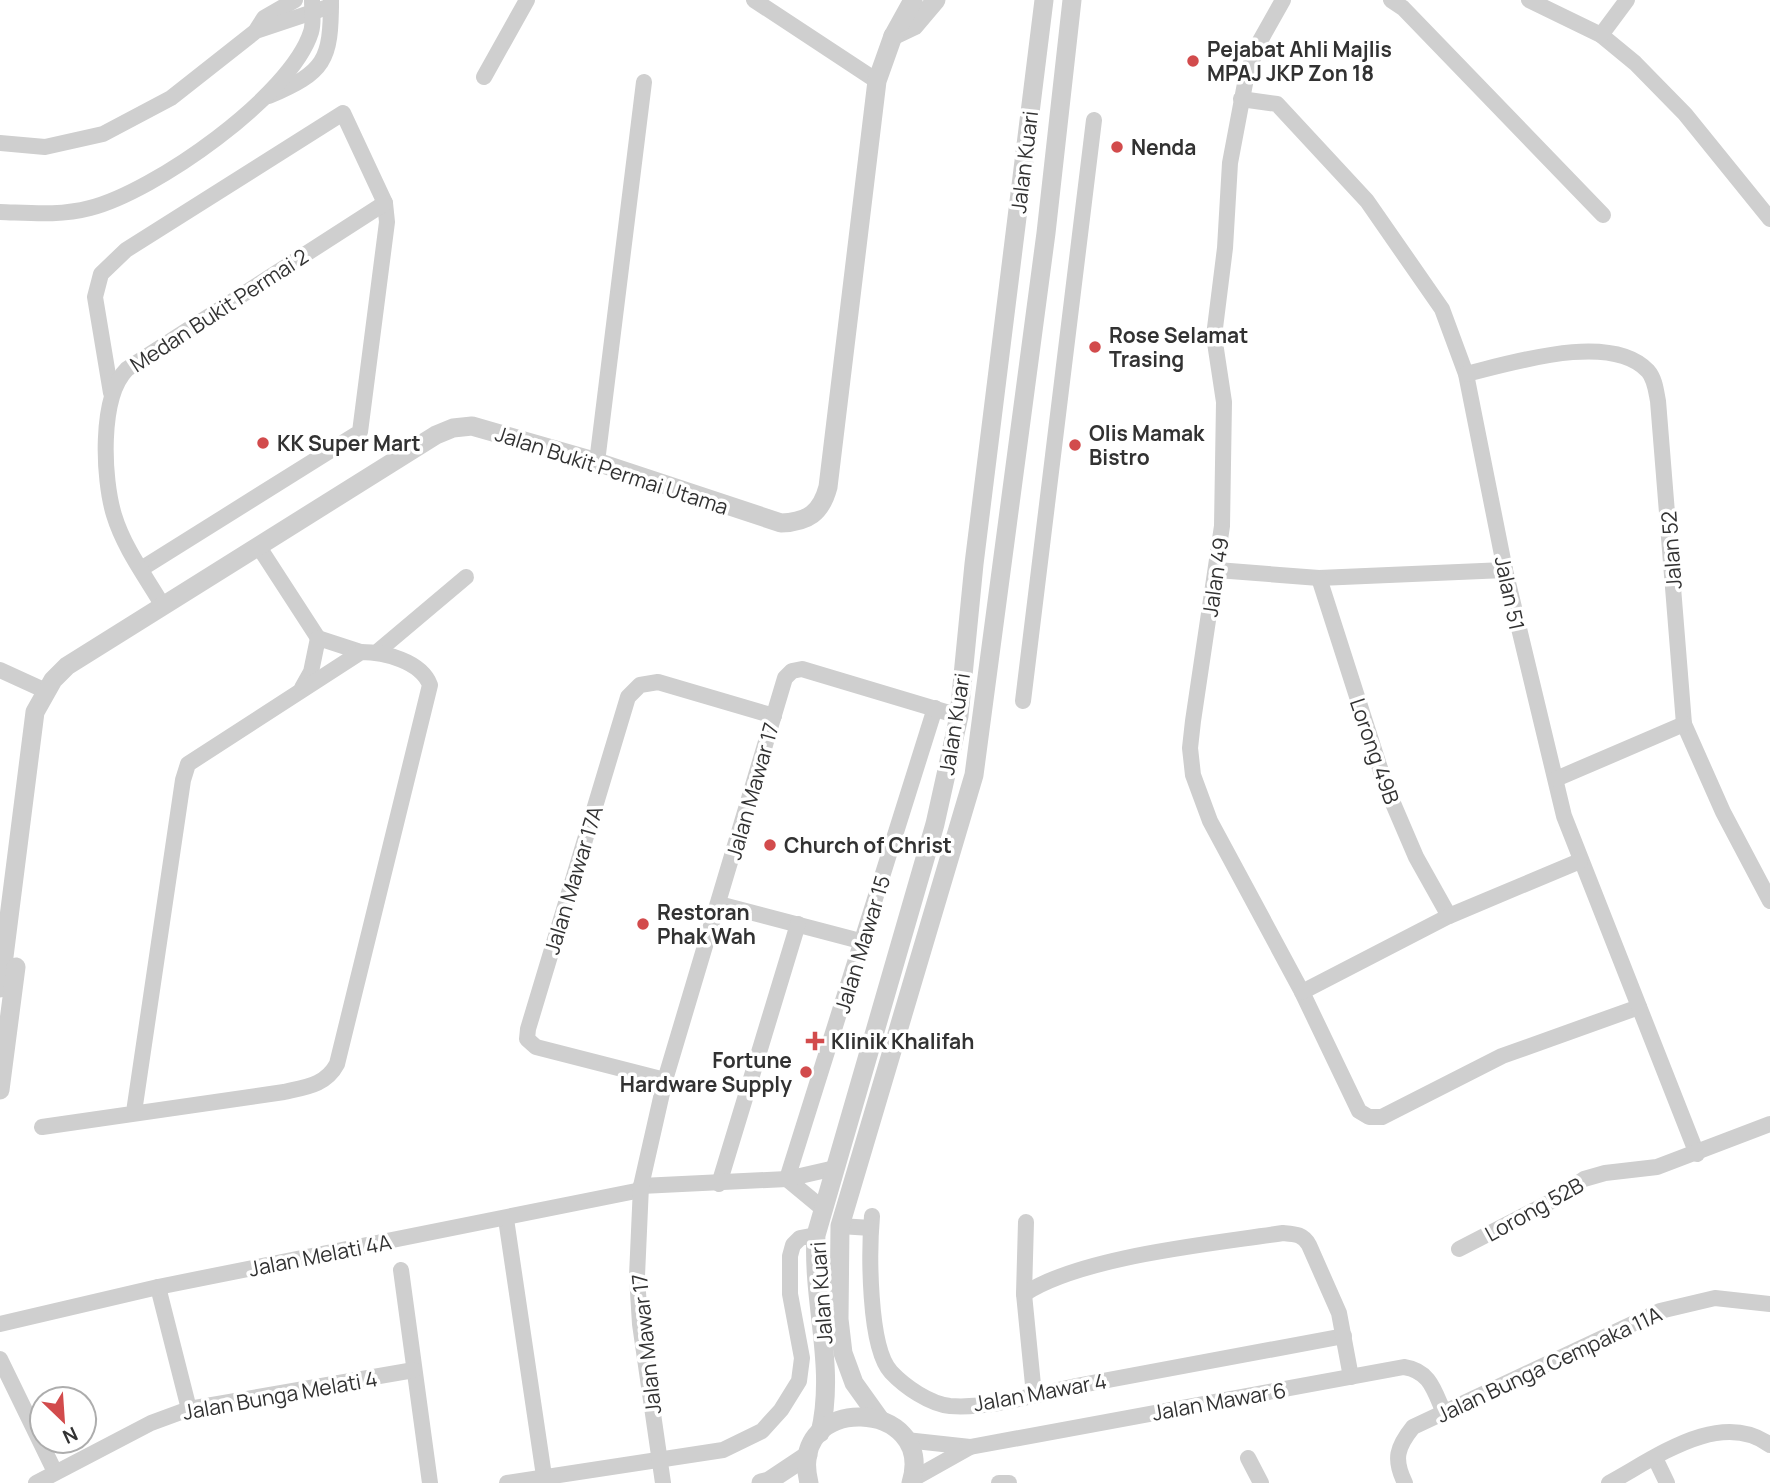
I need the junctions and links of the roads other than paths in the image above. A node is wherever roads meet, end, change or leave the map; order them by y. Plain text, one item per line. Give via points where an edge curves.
1 (295, 0) edge
2 (527, 0) edge
3 (754, 0) edge
4 (913, 0) edge
5 (936, 0) edge
6 (1072, 0) edge
7 (1283, 0) edge
8 (1391, 0) edge
9 (1529, 0) edge
10 (1627, 0) edge
11 (1043, 1) edge
12 (331, 3) edge
13 (312, 6) edge
14 (262, 28) junction
15 (1601, 35) junction
16 (893, 36) junction
17 (303, 49) junction
18 (484, 77) dead end
19 (877, 81) junction
20 (644, 82) dead end
21 (264, 98) junction
22 (1241, 99) junction
23 (1094, 120) dead end
24 (0, 143) edge
25 (385, 203) junction
26 (0, 212) edge
27 (1602, 215) dead end
28 (1770, 219) edge
29 (1466, 374) junction
30 (111, 393) junction
31 (597, 462) junction
32 (259, 547) junction
33 (141, 569) junction
34 (1217, 570) junction
35 (1505, 570) junction
36 (466, 577) dead end
37 (1319, 578) junction
38 (163, 606) junction
39 (318, 638) junction
40 (361, 652) junction
41 (377, 652) junction
42 (0, 670) edge
43 (302, 688) junction
44 (46, 691) junction
45 (1023, 701) dead end
46 (935, 708) junction
47 (774, 716) junction
48 (959, 716) junction
49 (1684, 724) junction
50 (1556, 779) junction
51 (1580, 861) junction
52 (1770, 901) edge
53 (719, 904) junction
54 (1449, 916) junction
55 (798, 924) junction
56 (864, 942) junction
57 (0, 988) edge
58 (1302, 992) junction
59 (1639, 1007) junction
60 (665, 1080) junction
61 (0, 1090) edge
62 (134, 1112) junction
63 (1770, 1124) edge
64 (42, 1127) dead end
65 (1698, 1154) junction
66 (835, 1168) junction
67 (787, 1180) junction
68 (719, 1184) junction
69 (641, 1188) junction
70 (822, 1208) junction
71 (506, 1219) junction
72 (1026, 1222) dead end
73 (840, 1226) junction
74 (816, 1235) junction
75 (1459, 1249) dead end
76 (401, 1270) dead end
77 (158, 1287) junction
78 (1024, 1294) junction
79 (1770, 1304) edge
80 (0, 1324) edge
81 (1344, 1336) junction
82 (0, 1359) edge
83 (414, 1370) junction
84 (1351, 1377) junction
85 (1034, 1395) junction
86 (190, 1409) junction
87 (1444, 1413) junction
88 (879, 1418) junction
89 (820, 1433) junction
90 (906, 1440) junction
91 (1770, 1445) edge
92 (970, 1447) junction
93 (808, 1455) junction
94 (1248, 1458) dead end
95 (1655, 1458) junction
96 (660, 1459) junction
97 (55, 1472) junction
98 (544, 1476) junction
99 (912, 1481) edge
100 (767, 1482) edge
101 (36, 1483) edge
102 (430, 1483) edge
103 (507, 1483) edge
104 (663, 1483) edge
105 (809, 1483) edge
106 (999, 1483) edge
107 (1009, 1483) edge
108 (1261, 1483) edge
109 (1405, 1483) edge
110 (1609, 1483) edge
111 (1667, 1483) edge

1 - 14 street via 264,18
2 - 18 street
3 - 19 street
4 - 16 street, Jalan Bukit Permai Utama
5 - 16 street via 914,26
6 - 73 street, Jalan Kuari via 974,775
7 - 22 street, Jalan 49 via 1260,41
8 - 27 street
9 - 15 street
10 - 15 street
11 - 48 street, Jalan Kuari
12 - 13 street
12 - 21 street via 330,39 322,62 305,80
13 - 14 street
13 - 17 street via 312,30
14 - 17 street via 295,33
14 - 24 street via 187,86 121,126 64,145
15 - 28 street via 1685,114
16 - 19 street, Jalan Bukit Permai Utama
17 - 21 street
19 - 31 street, Jalan Bukit Permai Utama via 824,503 805,520 781,523
20 - 31 street
21 - 26 street via 200,149 122,197 41,216
22 - 29 street, Jalan 51 via 1277,104 1367,201 1442,309
22 - 34 street, Jalan 49 via 1230,163 1214,336 1224,402
23 - 45 street
25 - 30 street, Medan Bukit Permai 2 via 127,369
25 - 30 street via 343,113 126,250 101,274 95,297
25 - 33 street via 387,222 360,432
29 - 35 street, Jalan 51
29 - 49 street, Jalan 52 via 1536,358 1599,351 1626,358 1649,372 1658,401
30 - 33 street via 108,484 114,516
31 - 32 street, Jalan Bukit Permai Utama via 472,426 453,428
32 - 38 street, Jalan Bukit Permai Utama
32 - 39 street
33 - 38 street
34 - 37 street
34 - 58 street, Jalan 49 via 1193,721 1193,775 1210,821
35 - 37 street
35 - 50 street, Jalan 51
36 - 41 street
37 - 54 street, Lorong 49B via 1386,788 1416,857
38 - 44 street, Jalan Bukit Permai Utama via 67,666
39 - 40 street
39 - 43 street via 311,672
40 - 41 street
40 - 43 street
41 - 62 street via 420,670 430,685 337,1064 330,1077 294,1090
42 - 44 street
43 - 62 street via 188,764
44 - 57 street, Jalan Bukit Permai Utama via 35,712
44 - 61 street via 48,713
46 - 47 street, Jalan Mawar 17 via 802,668 785,678
46 - 48 street, Jalan Mawar 17
46 - 56 street, Jalan Mawar 15
47 - 53 street, Jalan Mawar 17
47 - 60 street, Jalan Mawar 17A via 658,682 640,685 628,697 528,1029 527,1039 536,1047
48 - 66 street, Jalan Kuari via 935,824
49 - 50 street
49 - 52 street, Jalan 52
50 - 51 street, Jalan 51
51 - 54 street
51 - 59 street, Jalan 51
53 - 55 street
53 - 60 street, Jalan Mawar 17
54 - 58 street
55 - 56 street
55 - 68 street
56 - 67 street, Jalan Mawar 15
58 - 59 street, Jalan 49 via 1359,1111 1372,1118 1386,1116 1502,1056
59 - 65 street, Jalan 51
60 - 69 street, Jalan Mawar 17
62 - 64 street
63 - 65 street, Lorong 52B
65 - 75 street, Lorong 52B via 1657,1167 1584,1179 1552,1201
66 - 67 street
66 - 70 street, Jalan Kuari
67 - 68 street
67 - 70 street
68 - 69 street
69 - 71 street, Jalan Melati 4A
69 - 96 street, Jalan Mawar 17 via 640,1324
70 - 74 street, Jalan Kuari
71 - 77 street, Jalan Melati 4A
71 - 98 street
72 - 78 street
73 - 85 street, Jalan Mawar 4 via 872,1222 877,1343 890,1371 908,1387 947,1406
73 - 88 street, Jalan Kuari via 843,1353 854,1383
74 - 89 street, Jalan Kuari via 814,1257 828,1386
74 - 96 street via 800,1238 790,1256 790,1294 802,1358 799,1381 781,1410 743,1443
76 - 83 street
77 - 80 street, Jalan Melati 4A
77 - 86 street
78 - 81 street via 1056,1277 1112,1262 1297,1234 1309,1245 1339,1313
78 - 85 street
79 - 87 street, Jalan Bunga Cempaka 11A via 1715,1298 1660,1311
81 - 84 street
81 - 85 street, Jalan Mawar 4
82 - 97 street
83 - 86 street, Jalan Bunga Melati 4
83 - 102 street
84 - 87 street, Jalan Mawar 6 via 1404,1367 1419,1369 1429,1379
84 - 92 street, Jalan Mawar 6
86 - 97 street, Jalan Bunga Melati 4 via 150,1423
87 - 109 street, Jalan Bunga Cempaka 11A via 1413,1427 1399,1444 1396,1456
88 - 89 street via 847,1416
88 - 90 street, Jalan Kuari
89 - 93 street
90 - 92 street, Jalan Mawar 6
90 - 99 street via 912,1452
91 - 95 street via 1731,1431 1692,1440
92 - 99 street, Jalan Mawar 6
93 - 100 street
93 - 105 street
94 - 108 street
95 - 110 street
95 - 111 street
96 - 98 street
96 - 104 street, Jalan Mawar 17
97 - 101 street, Jalan Bunga Melati 4
98 - 103 street
106 - 107 street

